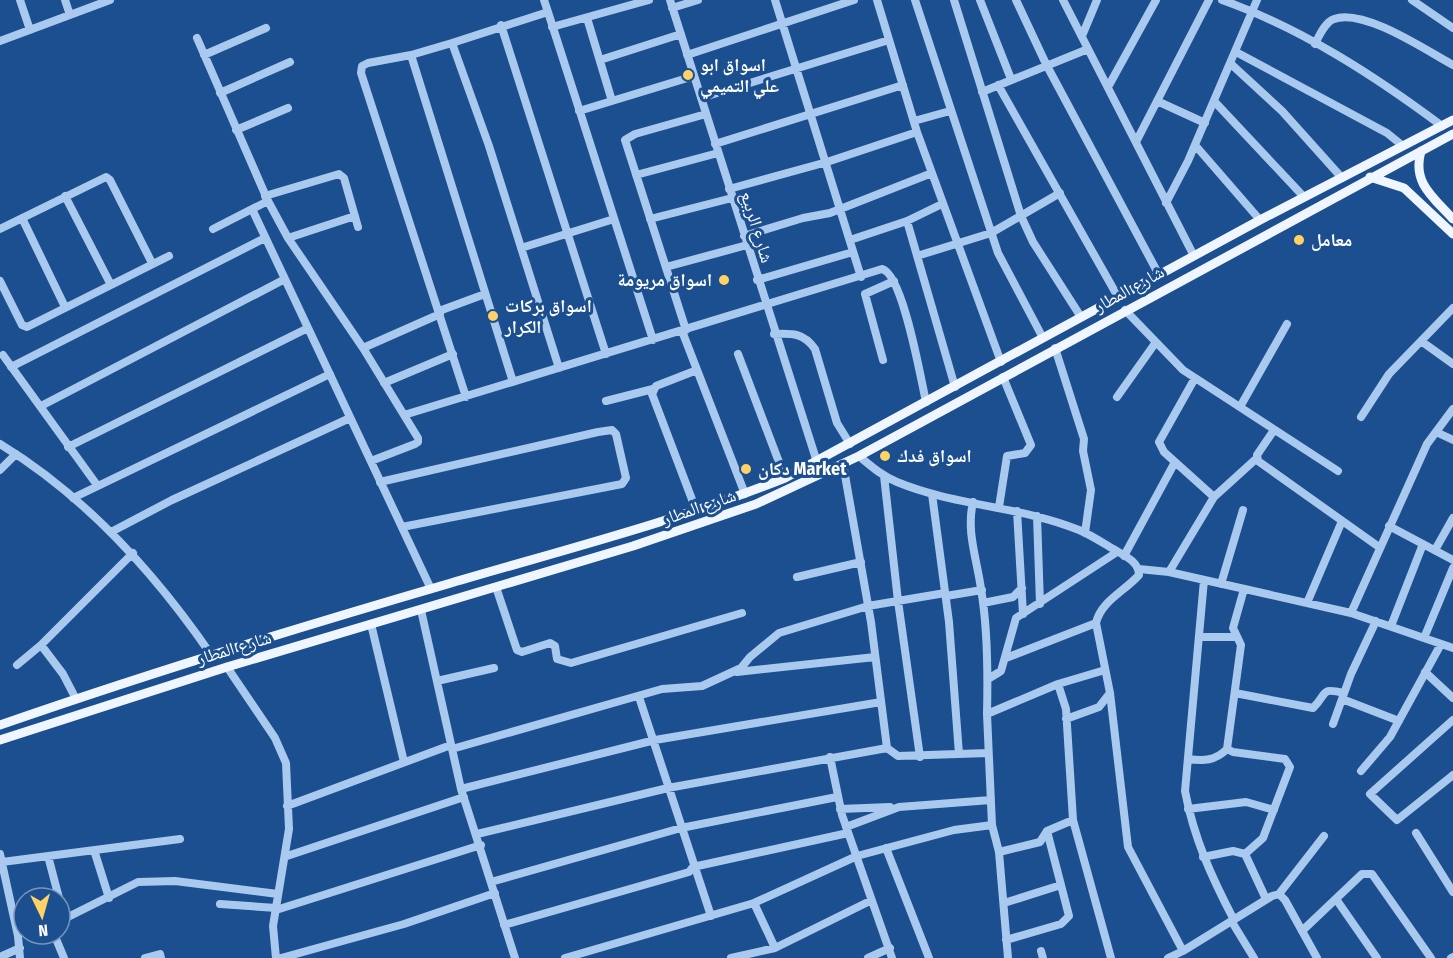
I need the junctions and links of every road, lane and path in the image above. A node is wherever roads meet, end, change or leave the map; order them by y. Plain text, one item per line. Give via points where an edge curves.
1 (20, 0) edge
2 (65, 0) edge
3 (110, 0) edge
4 (544, 0) edge
5 (649, 0) edge
6 (698, 0) edge
7 (775, 0) edge
8 (854, 0) edge
9 (877, 0) edge
10 (915, 0) edge
11 (954, 0) edge
12 (980, 0) edge
13 (1016, 0) edge
14 (1063, 0) edge
15 (1097, 0) edge
16 (1156, 0) edge
17 (1209, 0) edge
18 (1222, 0) edge
19 (1257, 0) edge
20 (1414, 0) edge
21 (671, 4) edge
22 (548, 12) junction
23 (1253, 13) junction
24 (70, 15) junction
25 (587, 18) junction
26 (501, 25) junction
27 (783, 25) junction
28 (552, 27) junction
29 (266, 28) dead end
30 (1453, 28) edge
31 (30, 30) junction
32 (681, 34) junction
33 (1082, 36) junction
34 (197, 38) dead end
35 (889, 40) junction
36 (0, 41) edge
37 (452, 43) junction
38 (1315, 44) junction
39 (1088, 49) junction
40 (1236, 52) junction
41 (204, 55) junction
42 (687, 55) junction
43 (411, 56) junction
44 (600, 60) junction
45 (290, 62) dead end
46 (1046, 64) junction
47 (1231, 64) junction
48 (1453, 65) edge
49 (797, 70) junction
50 (694, 76) junction
51 (1011, 79) junction
52 (903, 85) junction
53 (998, 85) junction
54 (1108, 87) junction
55 (982, 92) junction
56 (220, 93) junction
57 (701, 98) junction
58 (612, 101) junction
59 (1157, 101) junction
60 (1214, 101) junction
61 (288, 108) dead end
62 (579, 111) junction
63 (950, 111) junction
64 (706, 114) junction
65 (811, 116) junction
66 (1453, 120) edge
67 (914, 121) junction
68 (1205, 123) junction
69 (1442, 126) junction
70 (236, 130) junction
71 (917, 132) junction
72 (1453, 134) edge
73 (1136, 142) junction
74 (1195, 146) junction
75 (1403, 146) junction
76 (716, 148) junction
77 (1421, 151) junction
78 (827, 162) junction
79 (932, 173) junction
80 (636, 175) junction
81 (1370, 177) junction
82 (1342, 178) junction
83 (729, 189) junction
84 (1060, 193) junction
85 (65, 196) junction
86 (1304, 197) junction
87 (266, 198) junction
88 (732, 198) junction
89 (1167, 203) junction
90 (942, 204) junction
91 (252, 209) junction
92 (840, 209) junction
93 (355, 216) junction
94 (1021, 216) junction
95 (1451, 217) edge
96 (22, 218) junction
97 (614, 219) junction
98 (650, 219) junction
99 (1260, 220) junction
100 (907, 221) junction
101 (1441, 222) junction
102 (358, 227) dead end
103 (213, 229) dead end
104 (0, 230) edge
105 (569, 233) junction
106 (991, 233) junction
107 (1453, 234) edge
108 (744, 236) junction
109 (265, 238) junction
110 (288, 238) junction
111 (850, 240) junction
112 (1222, 241) junction
113 (957, 244) junction
114 (747, 245) junction
115 (521, 248) junction
116 (853, 252) junction
117 (1229, 254) junction
118 (1196, 255) junction
119 (170, 256) dead end
120 (917, 256) junction
121 (152, 263) junction
122 (666, 267) junction
123 (1204, 267) junction
124 (1159, 275) junction
125 (861, 277) junction
126 (285, 279) junction
127 (757, 280) junction
128 (0, 281) edge
129 (894, 281) junction
130 (111, 285) junction
131 (485, 294) junction
132 (1118, 297) junction
133 (766, 306) junction
134 (65, 307) junction
135 (1453, 308) edge
136 (1125, 310) junction
137 (440, 312) junction
138 (1081, 317) junction
139 (1287, 324) dead end
140 (308, 328) junction
141 (684, 331) junction
142 (774, 334) junction
143 (1043, 338) junction
144 (653, 340) junction
145 (1421, 341) junction
146 (1156, 342) junction
147 (363, 348) junction
148 (1055, 348) junction
149 (453, 354) junction
150 (606, 354) junction
151 (738, 354) dead end
152 (3, 355) dead end
153 (883, 360) dead end
154 (1001, 362) junction
155 (1453, 364) edge
156 (11, 367) junction
157 (559, 368) junction
158 (697, 370) junction
159 (330, 374) junction
160 (1003, 377) junction
161 (1196, 378) junction
162 (969, 379) junction
163 (513, 382) junction
164 (384, 383) junction
165 (952, 388) junction
166 (652, 389) junction
167 (976, 392) junction
168 (466, 397) junction
169 (1117, 397) dead end
170 (606, 401) dead end
171 (926, 402) junction
172 (955, 403) junction
173 (41, 406) junction
174 (1240, 407) junction
175 (1453, 409) edge
176 (404, 415) junction
177 (1361, 417) dead end
178 (350, 418) junction
179 (1274, 430) junction
180 (1436, 432) junction
181 (1453, 440) edge
182 (0, 444) edge
183 (850, 444) junction
184 (68, 447) junction
185 (16, 454) junction
186 (859, 456) junction
187 (1257, 458) junction
188 (371, 461) junction
189 (817, 462) junction
190 (1175, 462) junction
191 (843, 464) junction
192 (0, 470) edge
193 (1338, 471) dead end
194 (884, 476) junction
195 (785, 478) junction
196 (380, 482) junction
197 (97, 485) junction
198 (745, 494) junction
199 (932, 494) junction
200 (1214, 497) junction
201 (73, 498) junction
202 (973, 502) junction
203 (999, 507) junction
204 (696, 510) junction
205 (1243, 510) dead end
206 (1017, 511) junction
207 (1037, 516) junction
208 (1453, 518) edge
209 (1342, 521) junction
210 (644, 526) junction
211 (1389, 526) junction
212 (402, 527) junction
213 (111, 532) junction
214 (1085, 533) junction
215 (617, 535) junction
216 (648, 541) junction
217 (1424, 544) junction
218 (1379, 547) junction
219 (622, 549) junction
220 (1435, 550) junction
221 (133, 553) junction
222 (1121, 554) junction
223 (1453, 560) edge
224 (861, 562) junction
225 (1453, 568) edge
226 (1139, 569) junction
227 (1169, 572) junction
228 (797, 577) dead end
229 (1204, 580) junction
230 (1221, 584) junction
231 (495, 587) junction
232 (1022, 588) junction
233 (431, 589) junction
234 (1244, 589) junction
235 (982, 590) junction
236 (946, 594) junction
237 (898, 601) junction
238 (982, 603) junction
239 (1307, 603) junction
240 (1040, 604) junction
241 (868, 606) junction
242 (421, 610) junction
243 (742, 613) dead end
244 (1351, 613) junction
245 (1023, 614) junction
246 (1376, 621) junction
247 (1096, 623) junction
248 (372, 624) junction
249 (1391, 626) junction
250 (1199, 637) junction
251 (1237, 637) junction
252 (1424, 638) junction
253 (1441, 644) junction
254 (41, 645) junction
255 (1453, 648) edge
256 (212, 656) junction
257 (875, 657) junction
258 (1006, 658) junction
259 (17, 665) dead end
260 (227, 667) junction
261 (494, 668) dead end
262 (1105, 670) junction
263 (735, 672) junction
264 (1425, 672) junction
265 (988, 679) junction
266 (437, 681) junction
267 (1058, 684) junction
268 (1110, 693) junction
269 (1234, 693) junction
270 (1343, 696) junction
271 (639, 697) junction
272 (1453, 698) edge
273 (76, 699) junction
274 (881, 702) junction
275 (987, 714) junction
276 (23, 717) junction
277 (1066, 719) junction
278 (1453, 720) edge
279 (1399, 721) junction
280 (0, 724) edge
281 (1333, 724) dead end
282 (28, 731) junction
283 (3, 739) edge
284 (655, 740) junction
285 (452, 747) junction
286 (887, 748) junction
287 (1227, 748) junction
288 (988, 753) junction
289 (959, 754) junction
290 (830, 757) junction
291 (920, 757) junction
292 (1188, 759) junction
293 (404, 762) junction
294 (1361, 771) dead end
295 (1453, 775) edge
296 (668, 788) junction
297 (463, 793) junction
298 (837, 797) junction
299 (991, 800) junction
300 (287, 806) junction
301 (898, 807) junction
302 (840, 809) junction
303 (1188, 809) junction
304 (1274, 810) junction
305 (1073, 820) junction
306 (992, 825) junction
307 (681, 828) junction
308 (847, 830) junction
309 (1047, 831) junction
310 (1416, 833) dead end
311 (477, 834) junction
312 (1324, 836) dead end
313 (180, 839) dead end
314 (481, 845) junction
315 (886, 848) junction
316 (94, 850) junction
317 (999, 852) junction
318 (1245, 854) junction
319 (48, 856) junction
320 (287, 856) junction
321 (857, 856) junction
322 (1203, 857) junction
323 (1, 858) edge
324 (693, 867) junction
325 (491, 882) junction
326 (1061, 885) junction
327 (56, 886) edge
328 (1453, 892) edge
329 (495, 893) junction
330 (278, 894) junction
331 (1279, 894) junction
332 (12, 898) edge
333 (109, 898) junction
334 (1266, 899) junction
335 (1336, 899) junction
336 (870, 901) junction
337 (754, 903) junction
338 (1004, 903) junction
339 (220, 904) dead end
340 (276, 909) junction
341 (72, 916) edge
342 (711, 916) junction
343 (1233, 921) junction
344 (504, 925) junction
345 (1302, 931) junction
346 (1006, 940) junction
347 (20, 948) joint
348 (775, 948) junction
349 (890, 948) junction
350 (1184, 951) junction
351 (753, 955) edge
352 (0, 957) edge
353 (20, 958) edge
354 (145, 958) edge
355 (161, 958) edge
356 (276, 958) edge
357 (281, 958) edge
358 (515, 958) edge
359 (565, 958) edge
360 (731, 958) edge
361 (868, 958) edge
362 (892, 958) edge
363 (929, 958) edge
364 (1008, 958) edge
365 (1111, 958) edge
366 (1168, 958) edge
367 (1254, 958) edge
368 (1317, 958) edge
369 (1377, 958) edge
370 (1431, 958) edge

1 - 31 street
2 - 24 street
3 - 24 street
4 - 22 street
5 - 25 street
6 - 21 street
7 - 27 street
8 - 27 street
9 - 35 street
10 - 63 street
11 - 55 street
12 - 51 street
13 - 46 street
14 - 33 street
15 - 33 street
16 - 54 street
17 - 59 street
18 - 23 street
19 - 23 street
20 - 30 street
21 - 32 street, شارع الربيع
22 - 26 street
22 - 28 street
23 - 38 street
23 - 40 street
24 - 31 street
25 - 28 street
25 - 44 street
26 - 37 street
26 - 105 street
27 - 42 street
27 - 49 street
28 - 62 street
29 - 41 street
31 - 36 street
32 - 42 street, شارع الربيع
32 - 44 street
33 - 39 street
34 - 41 street
35 - 49 street
35 - 52 street
37 - 43 street
37 - 115 street
38 - 48 street via 1328,23 1347,18 1376,23
38 - 69 street via 1377,78
39 - 46 street
39 - 54 street
40 - 47 street
40 - 75 street via 1387,133
41 - 56 street
42 - 50 street, شارع الربيع
43 - 131 street
43 - 137 street via 368,63 362,66 361,73
44 - 58 street
45 - 56 street
46 - 51 street
46 - 124 street
47 - 60 street
47 - 82 street via 1282,111
49 - 57 street
49 - 65 street
50 - 57 street, شارع الربيع
50 - 58 street
51 - 53 street
52 - 65 street
52 - 67 street
53 - 55 street
53 - 84 street
54 - 73 street
55 - 94 street
56 - 70 street
57 - 64 street, شارع الربيع
58 - 62 street
59 - 68 street
59 - 73 street
60 - 68 street
60 - 86 street
61 - 70 street
62 - 97 street
63 - 67 street
63 - 106 street
64 - 76 street, شارع الربيع
64 - 80 street via 625,140
65 - 76 street
65 - 78 street
66 - 69 main road, شارع المطار
67 - 71 street
68 - 74 street
69 - 75 main road, شارع المطار
70 - 87 street
71 - 78 street
71 - 79 street
72 - 77 main road, شارع المطار
73 - 89 street
74 - 89 street
74 - 99 street
75 - 82 main road, شارع المطار
76 - 80 street
76 - 83 street, شارع الربيع
77 - 81 main road, شارع المطار
77 - 95 main road via 1417,169 1422,183
78 - 83 street
78 - 92 street
79 - 90 street
79 - 92 street
80 - 98 street
81 - 101 main road via 1404,188
81 - 117 main road, شارع المطار
82 - 86 main road, شارع المطار
83 - 88 street, شارع الربيع
84 - 94 street
84 - 132 street
85 - 96 street
85 - 121 street via 100,179 110,180
85 - 130 street
86 - 99 main road, شارع المطار
87 - 91 street
87 - 93 street via 339,174 344,178
87 - 110 street
88 - 98 street
88 - 108 street, شارع الربيع
89 - 118 street
90 - 100 street
90 - 113 street
91 - 103 street
91 - 109 street
92 - 108 street
92 - 111 street
93 - 102 street
93 - 110 street
94 - 106 street
94 - 138 street
95 - 101 main road via 1443,216
96 - 104 street
96 - 134 street
97 - 105 street
97 - 144 street
98 - 122 street
99 - 112 main road, شارع المطار
100 - 111 street
100 - 120 street
101 - 107 main road
105 - 115 street
105 - 150 street
106 - 113 street
106 - 143 street via 998,254
108 - 114 street, شارع الربيع
109 - 126 street
109 - 156 street
110 - 147 street
111 - 116 street
112 - 117 main road via 1221,248
112 - 118 main road, شارع المطار
113 - 120 street
113 - 154 street
114 - 122 street
114 - 127 street, شارع الربيع
115 - 157 street
116 - 125 street
116 - 127 street
117 - 123 main road, شارع المطار
118 - 123 main road via 1205,260
118 - 124 main road, شارع المطار
119 - 121 street
120 - 165 street
121 - 130 street
122 - 141 street
123 - 136 main road, شارع المطار
124 - 132 main road, شارع المطار
125 - 129 street via 882,269
125 - 133 street
126 - 140 street
126 - 173 street
127 - 133 street, شارع الربيع
128 - 134 street via 24,327
129 - 153 street via 865,294
129 - 171 street
130 - 134 street
131 - 137 street
131 - 163 street
132 - 138 main road, شارع المطار
133 - 141 street
133 - 142 street, شارع الربيع
135 - 145 street
136 - 146 street
136 - 148 main road, شارع المطار
137 - 147 street
137 - 149 street
138 - 143 main road, شارع المطار
139 - 174 street
140 - 159 street
140 - 184 street
141 - 144 street
141 - 158 street
142 - 183 street via 801,335 815,349 837,423
142 - 189 street, شارع الربيع
143 - 154 main road, شارع المطار
144 - 150 street
145 - 155 street
145 - 177 street via 1389,374
146 - 161 street
146 - 169 street
147 - 164 street
148 - 160 main road, شارع المطار
148 - 214 street via 1084,439 1092,490
149 - 164 street
149 - 168 street
150 - 157 street
151 - 195 street
152 - 156 street
154 - 162 main road, شارع المطار
156 - 173 street
157 - 163 street
158 - 166 street
158 - 198 street
159 - 178 street
159 - 197 street
160 - 167 main road, شارع المطار
160 - 203 street via 1031,446 1025,453 1007,456
161 - 174 street
161 - 190 street via 1159,442
162 - 165 main road, شارع المطار
162 - 167 main road via 969,386
163 - 168 street
164 - 176 street
165 - 171 main road, شارع المطار
165 - 172 main road
166 - 170 street
166 - 204 street
167 - 172 main road, شارع المطار
168 - 176 street
171 - 183 main road, شارع المطار
172 - 186 main road, شارع المطار
173 - 184 street
174 - 179 street
175 - 180 street
176 - 188 street via 418,442
178 - 188 street
178 - 213 street
179 - 187 street
179 - 193 street
180 - 181 street
180 - 211 street
182 - 185 street
183 - 189 main road, شارع المطار
184 - 197 street
185 - 192 street
185 - 201 street
186 - 191 main road, شارع المطار
186 - 194 street
187 - 200 street
187 - 209 street
188 - 196 street
189 - 195 main road, شارع المطار
190 - 200 street
190 - 222 street
191 - 216 main road, شارع المطار via 724,517
191 - 224 street
194 - 199 street
194 - 237 street
195 - 198 main road, شارع المطار
196 - 212 street
196 - 212 street via 598,432 612,430 616,434 626,470 622,484
197 - 201 street
198 - 204 main road, شارع المطار
199 - 202 street
199 - 236 street
200 - 227 street
201 - 213 street
202 - 203 street
202 - 235 street via 969,526
203 - 206 street
204 - 210 main road, شارع المطار
205 - 230 street
206 - 207 street
206 - 232 street
207 - 214 street
207 - 240 street
208 - 220 street
209 - 218 street
209 - 239 street
210 - 215 main road, شارع المطار
210 - 216 main road via 642,534
211 - 217 street
211 - 218 street
212 - 233 street
213 - 221 street
214 - 222 street
215 - 219 main road
215 - 233 main road, شارع المطار
216 - 219 main road, شارع المطار
217 - 220 street
217 - 249 street
218 - 244 street
219 - 231 main road, شارع المطار
220 - 223 street
221 - 254 street
221 - 256 street via 176,604
222 - 226 street
222 - 240 street
224 - 228 street
224 - 241 street
225 - 252 street
226 - 227 street
226 - 247 street via 1133,582 1098,613
227 - 229 street
229 - 230 street
229 - 250 street
230 - 234 street
231 - 242 main road, شارع المطار
231 - 243 street via 517,650 550,643 563,663
232 - 238 street via 1006,600
232 - 245 street
233 - 256 main road, شارع المطار
234 - 239 street
234 - 251 street via 1233,628
235 - 236 street
235 - 238 street
236 - 237 street
236 - 289 street
237 - 241 street
237 - 291 street
238 - 265 street
239 - 244 street
240 - 245 street
241 - 257 street
241 - 263 street via 778,633
242 - 248 main road, شارع المطار
242 - 266 street
244 - 246 street
245 - 258 street via 1013,623
246 - 249 street
246 - 270 street
247 - 258 street
247 - 262 street
248 - 260 main road, شارع المطار
248 - 293 street
249 - 252 street
250 - 251 street
250 - 292 street
251 - 269 street via 1241,645
252 - 253 street
253 - 255 street
253 - 264 street
254 - 259 street
254 - 273 street
256 - 273 main road, شارع المطار
257 - 263 street
257 - 274 street
258 - 265 street via 1001,671
260 - 282 main road, شارع المطار
260 - 300 street via 275,738 286,763
261 - 266 street
262 - 267 street
262 - 268 street
263 - 271 street via 702,686
264 - 272 street
264 - 279 street
265 - 275 street
266 - 285 street
267 - 275 street
267 - 277 street
268 - 277 street via 1099,707
268 - 350 street via 1128,847
269 - 270 street via 1312,708 1324,691
269 - 287 street
270 - 279 street
270 - 281 street
271 - 284 street
271 - 285 street
273 - 276 main road, شارع المطار
274 - 284 street
274 - 286 street
275 - 288 street
276 - 280 main road, شارع المطار
276 - 282 main road
277 - 305 street
278 - 295 street via 1370,794 1396,820
279 - 294 street
280 - 283 main road via 6,731
282 - 283 main road, شارع المطار
284 - 296 street
284 - 297 street
285 - 293 street
285 - 297 street
286 - 290 street
286 - 291 street via 898,756
287 - 292 street via 1220,756 1204,761
287 - 304 street via 1289,762
288 - 289 street
288 - 299 street
289 - 291 street
290 - 296 street
290 - 298 street
292 - 303 street
293 - 300 street
296 - 307 street
296 - 311 street
297 - 311 street
297 - 320 street
298 - 302 street
298 - 307 street
299 - 301 street
299 - 306 street
300 - 320 street
301 - 302 street
301 - 308 street
302 - 308 street
303 - 304 street via 1245,802
303 - 322 street
304 - 318 street via 1263,838
305 - 309 street
305 - 365 street
306 - 315 street via 954,830
306 - 317 street
307 - 324 street
307 - 325 street
308 - 321 street
308 - 324 street
309 - 317 street via 1040,842
309 - 326 street
310 - 328 street
311 - 314 street
312 - 331 street
313 - 316 street
314 - 325 street
314 - 340 street
315 - 321 street
315 - 363 street
316 - 319 street
316 - 333 street
317 - 338 street
318 - 322 street via 1233,851
318 - 334 street
319 - 323 street
319 - 327 street
320 - 330 street
321 - 336 street
321 - 337 street
322 - 343 street
323 - 332 street
324 - 342 street
324 - 344 street via 689,872
325 - 329 street
326 - 338 street
326 - 346 street via 1067,920
329 - 344 street
329 - 357 street via 404,924
330 - 333 street via 153,880 138,882
330 - 340 street
331 - 334 street
331 - 345 street
333 - 341 street
334 - 343 street
335 - 345 street
335 - 369 street
335 - 370 street via 1362,874 1372,874
336 - 348 street
336 - 349 street
337 - 342 street
337 - 348 street
338 - 346 street
339 - 340 street
340 - 356 street
342 - 359 street
343 - 350 street
343 - 367 street
344 - 358 street
345 - 368 street
346 - 364 street
347 - 352 street
347 - 353 street
348 - 351 street
349 - 361 street
349 - 362 street
350 - 366 street
351 - 360 street
354 - 355 street via 160,954

